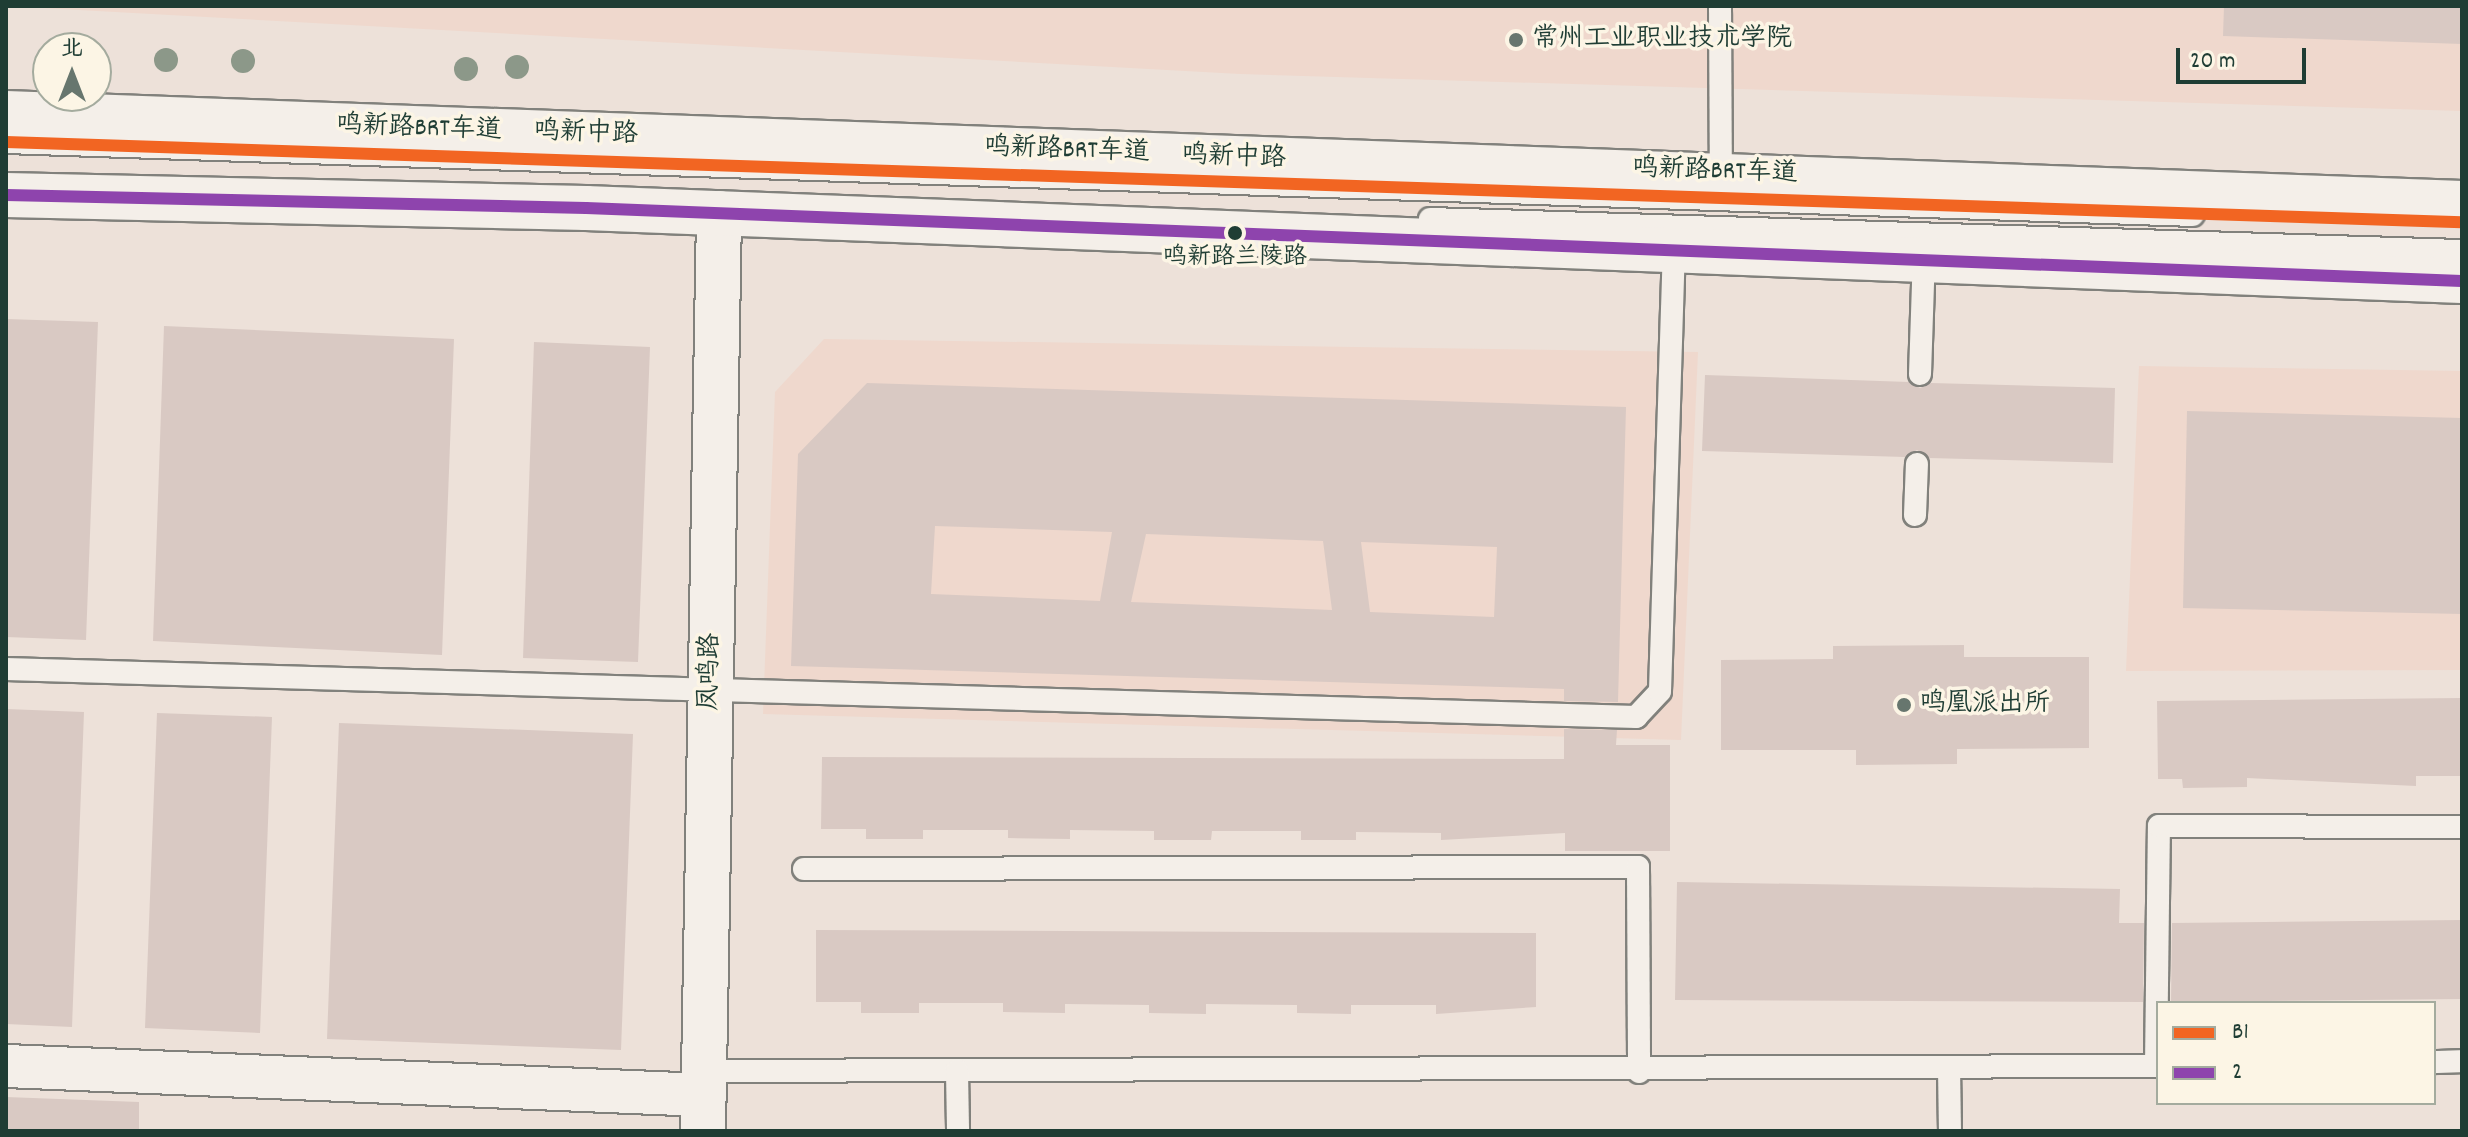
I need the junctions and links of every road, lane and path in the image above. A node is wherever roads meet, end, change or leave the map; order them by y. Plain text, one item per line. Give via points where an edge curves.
1 (1720, 6) edge
2 (6, 113) edge
3 (6, 142) edge
4 (6, 174) edge
5 (1721, 176) junction
6 (6, 195) edge
7 (1926, 195) junction
8 (2462, 203) edge
9 (719, 213) junction
10 (2462, 222) edge
11 (1924, 247) junction
12 (2462, 251) edge
13 (1674, 252) junction
14 (2462, 281) edge
15 (1920, 374) dead end
16 (1917, 464) dead end
17 (1915, 515) dead end
18 (6, 669) edge
19 (711, 694) junction
20 (2462, 827) edge
21 (804, 869) dead end
22 (2158, 1001) edge
23 (2462, 1061) edge
24 (2436, 1062) edge
25 (6, 1066) edge
26 (2156, 1066) edge
27 (1949, 1068) junction
28 (957, 1071) junction
29 (1639, 1072) junction
30 (704, 1099) edge
31 (958, 1131) edge
32 (1950, 1131) edge

1 - 5 lane
2 - 5 main road, 鸣新中路
3 - 7 lane, 鸣新路BRT车道
4 - 11 lane, 鸣新路BRT车道
5 - 7 main road, 鸣新中路
6 - 9 main road
7 - 8 main road, 鸣新中路
7 - 10 lane, 鸣新路BRT车道
7 - 11 lane
9 - 13 main road
9 - 19 main road, 凤鸣路
11 - 12 lane, 鸣新路BRT车道
11 - 13 main road
11 - 14 main road
11 - 15 lane
13 - 19 lane via 1660,691 1636,717
16 - 17 lane
18 - 19 lane
19 - 30 main road, 凤鸣路
20 - 22 lane via 2159,826
21 - 29 lane via 1638,867
23 - 24 lane
25 - 30 street
26 - 27 lane
27 - 29 lane
27 - 32 lane
28 - 29 lane
28 - 30 lane
28 - 31 lane

